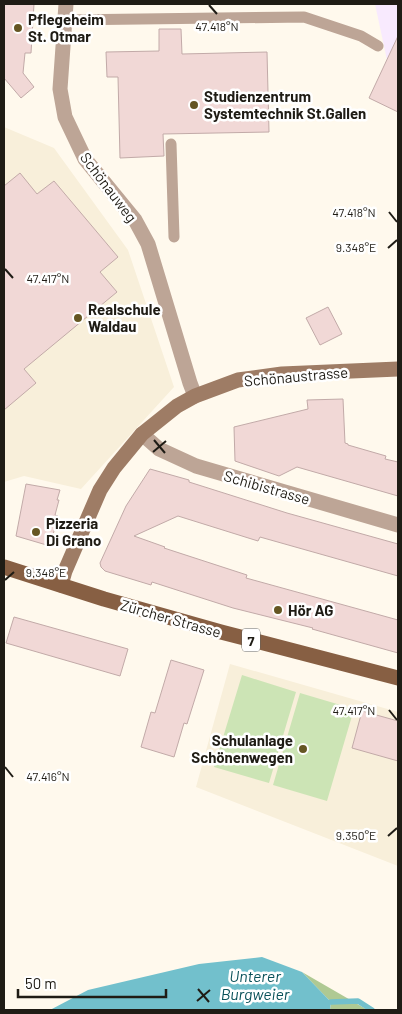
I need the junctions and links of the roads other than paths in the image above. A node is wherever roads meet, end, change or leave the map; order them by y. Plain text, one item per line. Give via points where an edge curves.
1 (66, 4) edge
2 (64, 20) junction
3 (378, 46) dead end
4 (172, 144) dead end
5 (174, 237) dead end
6 (398, 369) edge
7 (195, 396) junction
8 (142, 434) junction
9 (398, 525) edge
10 (4, 567) edge
11 (61, 585) junction
12 (398, 678) edge

1 - 2 street, Schönauweg
2 - 3 lane via 304,16 361,36
2 - 7 street, Schönauweg via 60,89 64,117 85,159 135,220 148,244
4 - 5 lane
6 - 7 street, Schönaustrasse via 282,374 238,380
7 - 8 street, Schönaustrasse
8 - 9 street, Schibistrasse via 159,449 196,466
8 - 11 street, Schönaustrasse via 100,490
10 - 11 main road, Zürcher Strasse / 7
11 - 12 main road, Zürcher Strasse / 7 via 221,632

